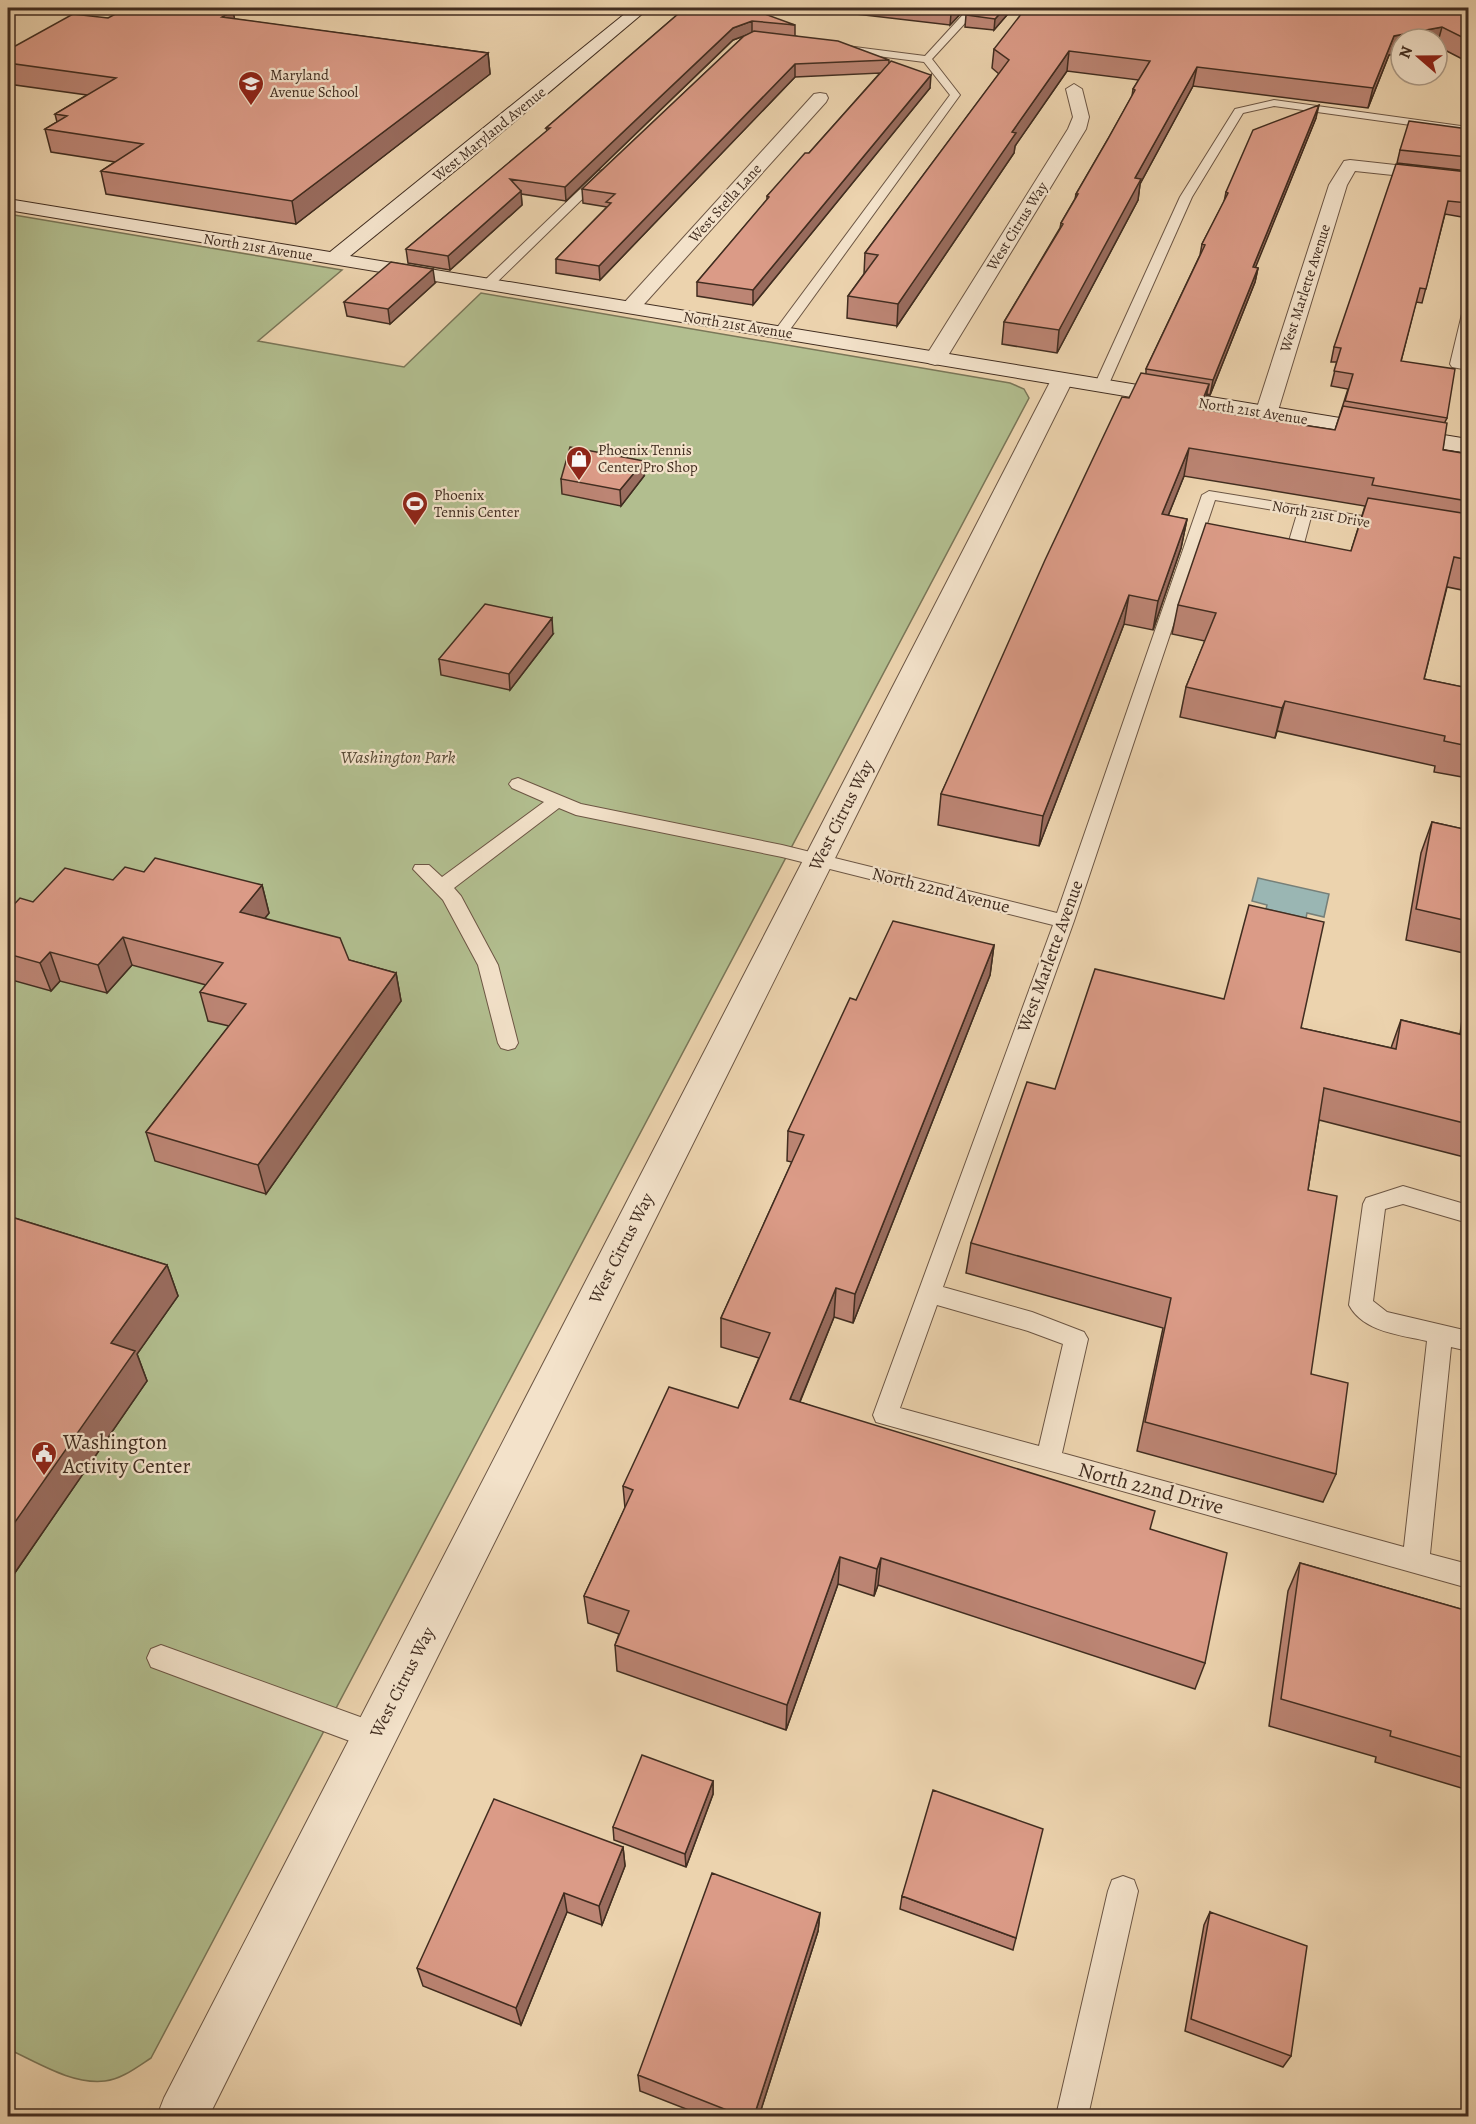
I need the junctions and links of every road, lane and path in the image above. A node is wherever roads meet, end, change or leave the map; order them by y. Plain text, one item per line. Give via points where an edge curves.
1 (641, 8) edge
2 (974, 8) edge
3 (824, 46) edge
4 (927, 59) junction
5 (1074, 89) dead end
6 (820, 98) dead end
7 (1468, 129) edge
8 (610, 167) edge
9 (1468, 178) edge
10 (8, 205) edge
11 (334, 259) junction
12 (488, 284) junction
13 (630, 308) junction
14 (1468, 314) edge
15 (781, 332) junction
16 (935, 359) junction
17 (1468, 366) edge
18 (1062, 380) junction
19 (1101, 386) junction
20 (1266, 414) junction
21 (1468, 446) edge
22 (1209, 495) joint
23 (1305, 511) junction
24 (1399, 527) edge
25 (1260, 554) edge
26 (518, 784) dead end
27 (557, 801) junction
28 (818, 860) junction
29 (422, 870) dead end
30 (441, 887) junction
31 (1064, 921) junction
32 (508, 1043) dead end
33 (1468, 1214) edge
34 (930, 1293) junction
35 (1440, 1333) junction
36 (1468, 1341) edge
37 (885, 1415) joint
38 (1048, 1460) junction
39 (1416, 1561) junction
40 (1468, 1576) edge
41 (161, 1658) dead end
42 (374, 1736) junction
43 (1123, 1890) dead end
44 (182, 2116) edge
45 (1072, 2116) edge

1 - 11 street, West Maryland Avenue
2 - 4 lane
3 - 4 lane
4 - 15 lane via 955,95
5 - 16 street, West Citrus Way via 1081,117 1077,129
6 - 13 street, West Stella Lane
7 - 19 lane via 1275,103 1239,111 1186,197
8 - 12 lane
9 - 20 street, West Marlette Avenue via 1350,165 1338,185
10 - 11 street, North 21st Avenue
11 - 12 street, North 21st Avenue
12 - 13 street, North 21st Avenue
13 - 15 street, North 21st Avenue
14 - 17 lane via 1457,364
15 - 16 street, North 21st Avenue
16 - 18 street, North 21st Avenue
18 - 19 street, North 21st Avenue
18 - 28 street, West Citrus Way
19 - 20 street, North 21st Avenue
20 - 21 street, North 21st Avenue
22 - 23 lane, North 21st Drive
22 - 31 lane, West Marlette Avenue via 1199,542
23 - 24 lane, North 21st Drive
23 - 25 lane via 1293,555 1282,558
26 - 27 lane, North 22nd Avenue
27 - 28 lane, North 22nd Avenue via 576,809
27 - 30 lane
28 - 31 lane, North 22nd Avenue
28 - 42 street, West Citrus Way
29 - 30 lane
30 - 32 lane via 451,896 488,965
31 - 34 lane, West Marlette Avenue
33 - 35 lane via 1403,1195 1374,1204 1362,1305 1380,1320
34 - 37 lane, West Marlette Avenue
34 - 38 lane via 1032,1322 1076,1340
35 - 36 lane
35 - 39 lane
37 - 38 lane, North 22nd Drive
38 - 39 lane, North 22nd Drive
39 - 40 lane, North 22nd Drive
41 - 42 lane
42 - 44 street, West Citrus Way
43 - 45 lane

